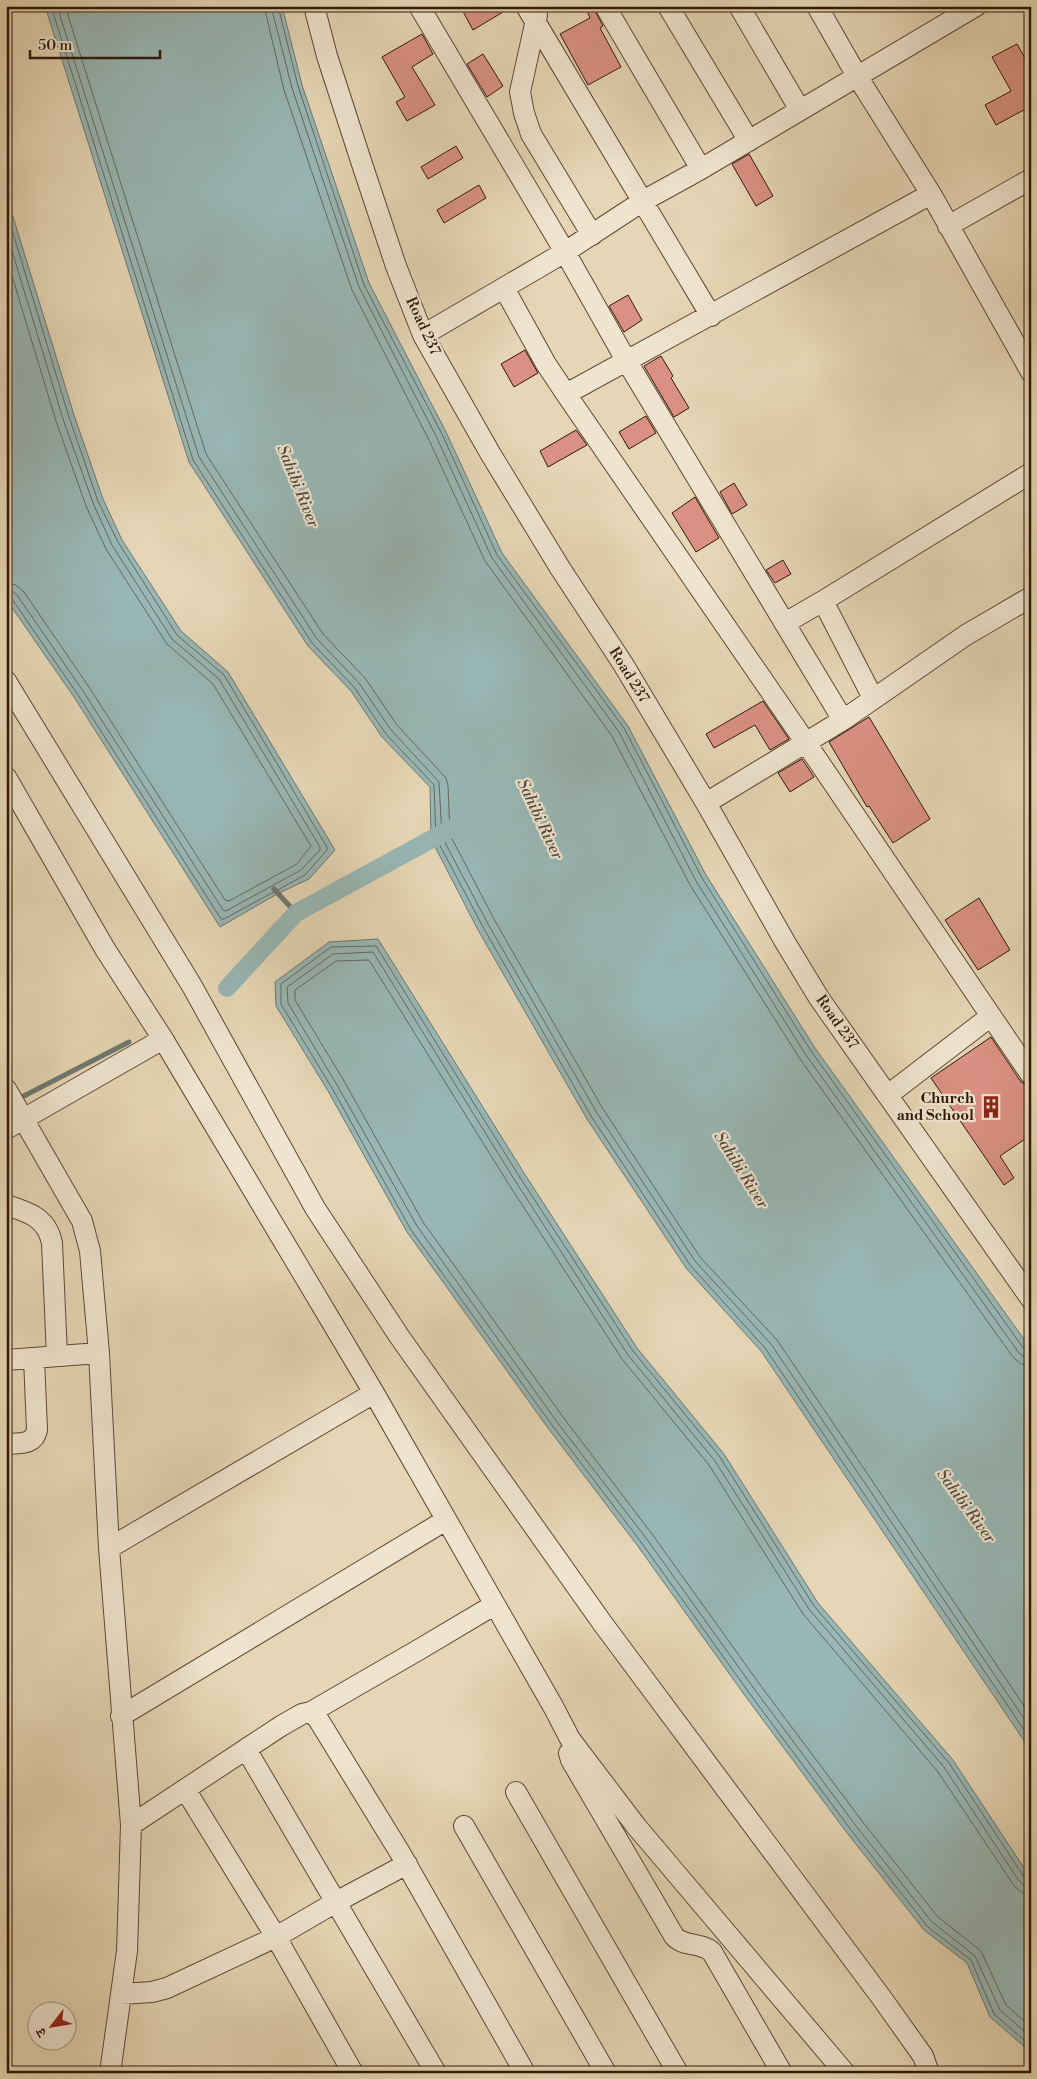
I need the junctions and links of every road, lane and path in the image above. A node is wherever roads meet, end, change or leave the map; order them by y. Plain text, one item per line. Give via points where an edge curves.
1 (314, 6) edge
2 (419, 6) edge
3 (605, 6) edge
4 (668, 6) edge
5 (739, 6) edge
6 (817, 6) edge
7 (976, 6) edge
8 (533, 11) edge
9 (857, 76) junction
10 (800, 110) junction
11 (748, 141) junction
12 (701, 169) junction
13 (1031, 179) edge
14 (931, 194) junction
15 (643, 201) junction
16 (948, 226) junction
17 (592, 235) junction
18 (565, 252) junction
19 (504, 288) junction
20 (711, 316) junction
21 (424, 335) junction
22 (626, 360) junction
23 (1031, 372) edge
24 (566, 394) junction
25 (1031, 473) edge
26 (1031, 597) edge
27 (823, 601) junction
28 (785, 623) junction
29 (6, 680) edge
30 (873, 698) junction
31 (843, 720) junction
32 (806, 743) junction
33 (6, 778) edge
34 (706, 804) junction
35 (991, 1016) junction
36 (163, 1038) junction
37 (1028, 1065) edge
38 (888, 1095) junction
39 (15, 1104) edge
40 (6, 1129) edge
41 (6, 1205) edge
42 (1031, 1299) edge
43 (99, 1353) junction
44 (57, 1356) junction
45 (34, 1358) junction
46 (6, 1360) edge
47 (374, 1393) junction
48 (6, 1444) edge
49 (446, 1520) junction
50 (109, 1548) junction
51 (494, 1605) junction
52 (310, 1712) junction
53 (122, 1716) junction
54 (570, 1739) junction
55 (246, 1749) junction
56 (185, 1789) junction
57 (516, 1792) dead end
58 (131, 1825) junction
59 (464, 1826) dead end
60 (407, 1864) junction
61 (336, 1902) junction
62 (276, 1937) junction
63 (122, 1994) junction
64 (110, 2073) edge
65 (352, 2073) edge
66 (436, 2073) edge
67 (525, 2073) edge
68 (606, 2073) edge
69 (678, 2073) edge
70 (782, 2073) edge
71 (845, 2073) edge
72 (929, 2073) edge

1 - 21 street, Road 237 via 327,56 396,266
2 - 18 street
3 - 12 street
4 - 11 street
5 - 10 street
6 - 9 street
7 - 9 street
8 - 15 street
8 - 17 street via 520,92 524,113 532,134
9 - 10 street
9 - 14 street
10 - 11 street
11 - 12 street
12 - 15 street
13 - 16 street
14 - 16 street
14 - 20 street
15 - 17 street
15 - 20 street
16 - 23 street
17 - 18 street
18 - 19 street
18 - 22 street
19 - 21 street
19 - 24 street
20 - 22 street
21 - 34 street, Road 237 via 490,453 623,664
22 - 24 street
22 - 28 street
24 - 32 street
25 - 27 street
26 - 30 street via 966,635
27 - 28 street
27 - 30 street
28 - 31 street
29 - 72 street via 192,986 315,1208 399,1336 609,1632 881,1997 923,2056
30 - 31 street
31 - 32 street
32 - 34 street
32 - 35 street
33 - 36 street via 105,949
34 - 38 street, Road 237 via 819,998
35 - 37 street
35 - 38 street
36 - 39 street
36 - 47 street
38 - 42 street, Road 237
39 - 40 street
39 - 43 street via 88,1237
41 - 44 street via 40,1220 50,1232
43 - 44 street
43 - 50 street
44 - 45 street
45 - 46 street
45 - 48 street via 36,1436 30,1442
47 - 49 street
47 - 50 street
49 - 51 street
49 - 53 street
50 - 53 street
51 - 52 street
51 - 54 street
52 - 55 street
52 - 60 street via 318,1719
53 - 58 street
54 - 70 street via 568,1750 571,1760 674,1936 712,1952
54 - 71 street via 636,1826
55 - 56 street
55 - 61 street
56 - 58 street
56 - 62 street
57 - 69 street
58 - 63 street via 127,1951
59 - 68 street
60 - 61 street
60 - 67 street
61 - 62 street
61 - 66 street
62 - 63 street via 167,1988
62 - 65 street
63 - 64 street

